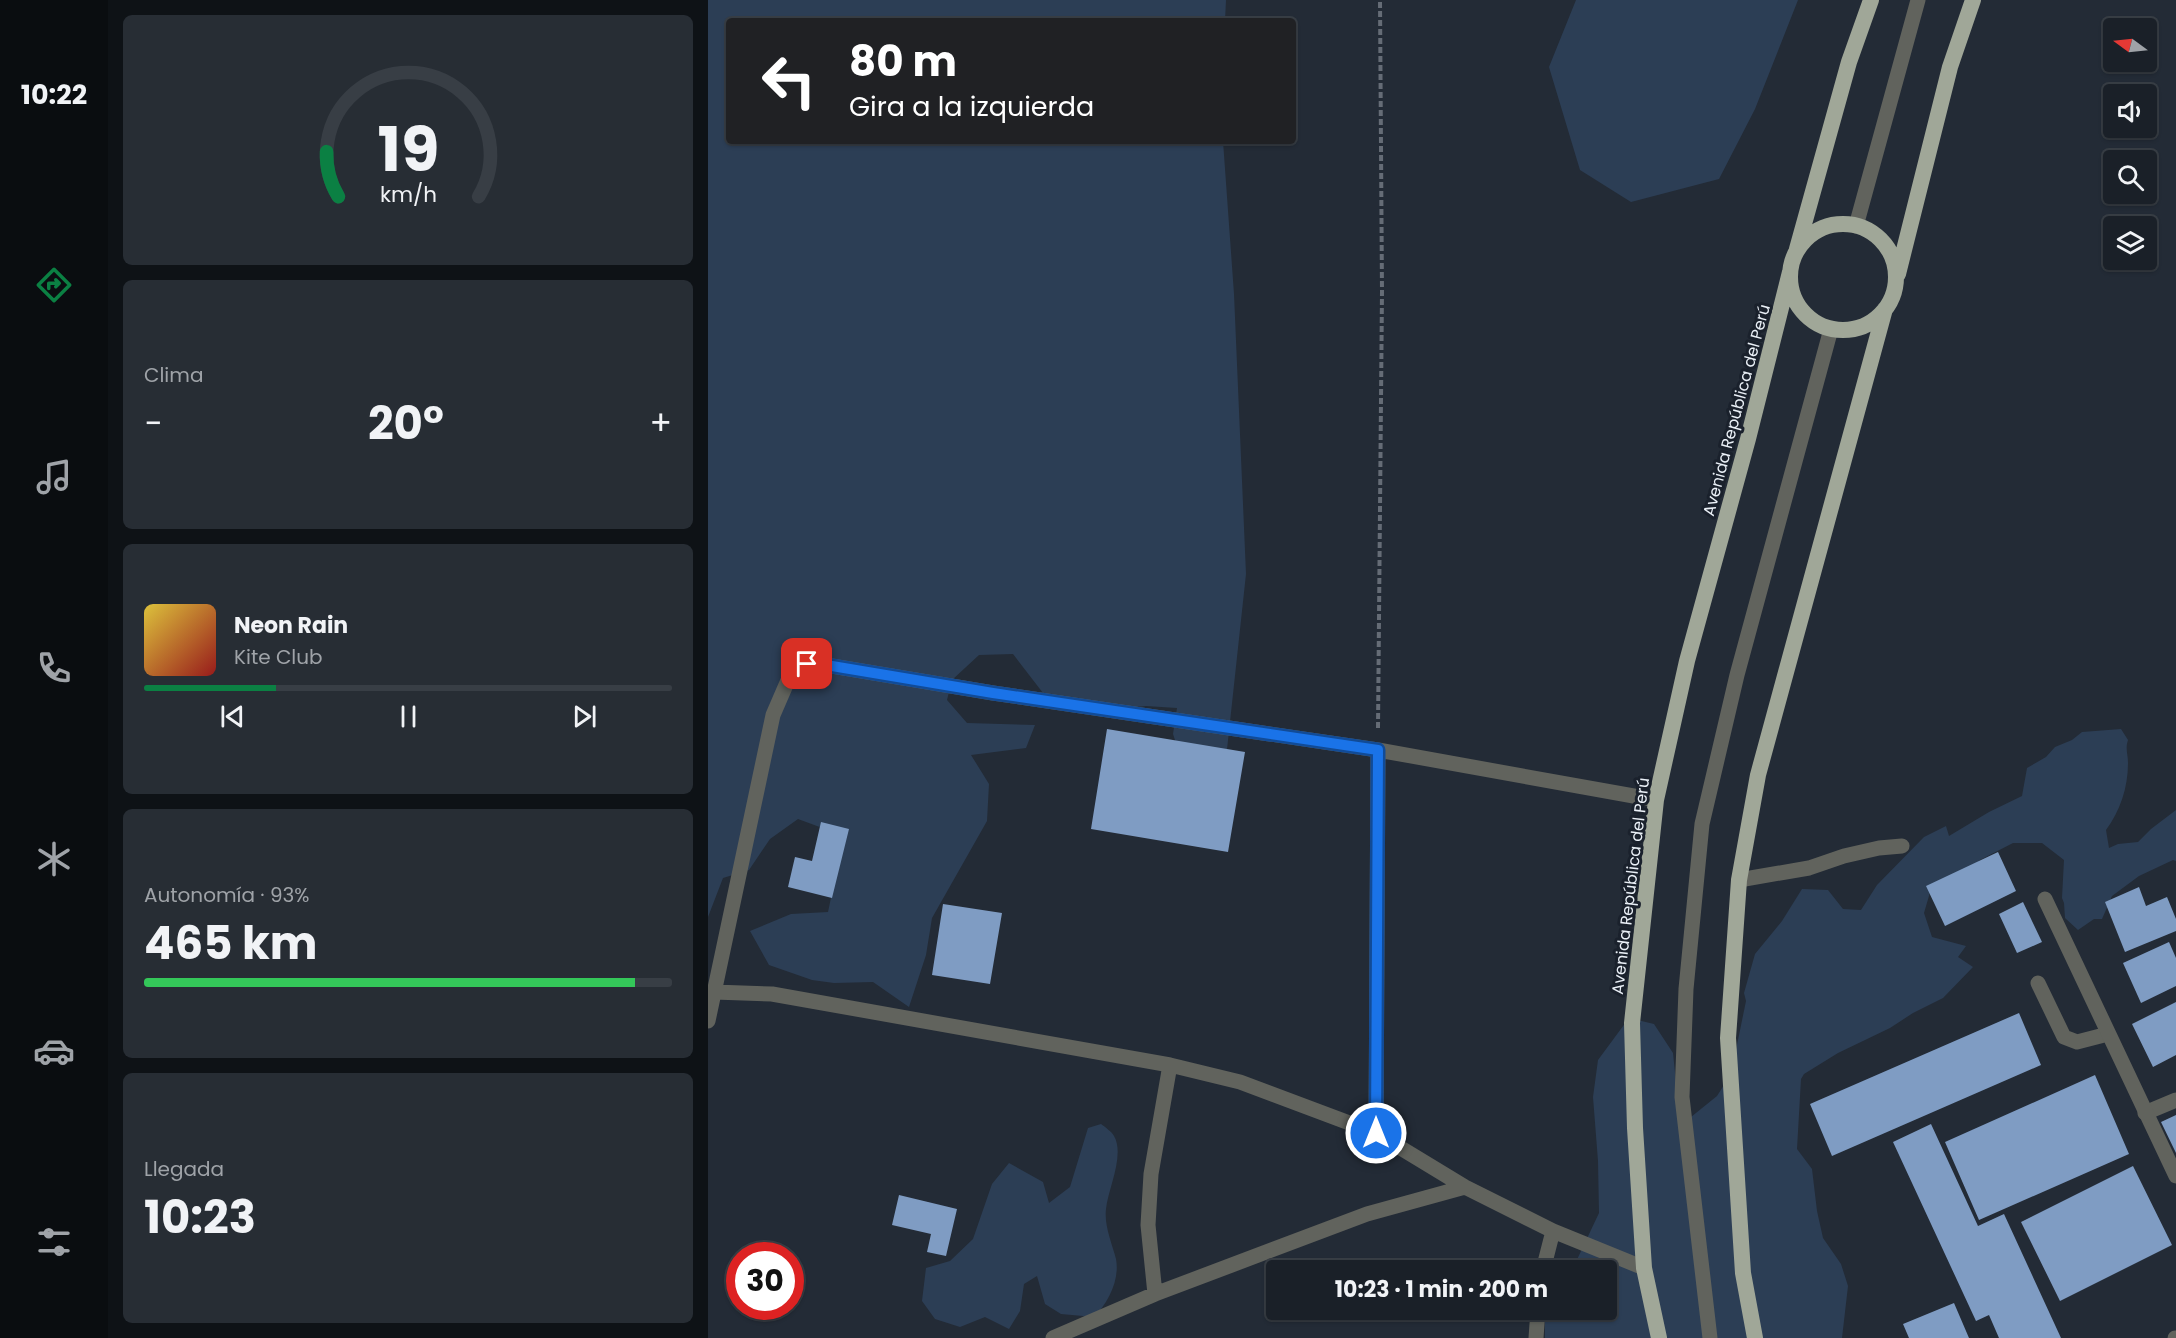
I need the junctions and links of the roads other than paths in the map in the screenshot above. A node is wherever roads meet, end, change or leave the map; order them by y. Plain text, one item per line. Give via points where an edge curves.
1 (1871, 0) edge
2 (1918, 0) edge
3 (1974, 0) edge
4 (1856, 226) junction
5 (1793, 264) junction
6 (1896, 281) junction
7 (1886, 309) junction
8 (1831, 329) junction
9 (1378, 750) junction
10 (1656, 800) junction
11 (1902, 846) dead end
12 (1739, 880) junction
13 (2045, 899) dead end
14 (2038, 983) dead end
15 (714, 992) junction
16 (708, 1021) edge
17 (2108, 1034) junction
18 (1170, 1065) junction
19 (2176, 1100) edge
20 (2145, 1113) junction
21 (1376, 1133) junction
22 (2176, 1176) edge
23 (1465, 1187) junction
24 (1553, 1231) junction
25 (1546, 1260) edge
26 (1644, 1268) junction
27 (1155, 1294) junction
28 (1537, 1320) edge
29 (1053, 1338) edge
30 (1536, 1338) edge
31 (1659, 1338) edge
32 (1710, 1338) edge
33 (1755, 1338) edge

1 - 5 highway, Avenida República del Perú via 1849,62
2 - 4 street
3 - 6 highway via 1950,67
4 - 5 highway via 1842,224 1820,230 1803,243
4 - 6 highway via 1881,240 1890,252
5 - 8 highway via 1791,287 1796,302 1805,314
5 - 10 highway, Avenida República del Perú via 1687,661
6 - 7 highway
7 - 8 highway via 1861,327
7 - 12 highway via 1758,775
8 - 32 street via 1737,675 1702,824 1686,989 1682,1097
9 - 10 street
9 - 15 street via 807,664 789,678 772,715
9 - 21 street
10 - 26 highway, Avenida República del Perú via 1632,1023
11 - 12 street
12 - 33 highway via 1728,1038 1743,1273
13 - 17 street
14 - 17 street via 2064,1037 2077,1042
15 - 16 street
15 - 18 street via 772,994
17 - 20 street
18 - 21 street via 1240,1082
18 - 27 street via 1151,1174 1148,1226
19 - 20 street
20 - 22 street
21 - 23 street
23 - 24 street
23 - 27 street via 1367,1214
24 - 25 street
24 - 26 street
26 - 31 highway, Avenida República del Perú
27 - 29 street
28 - 30 street

